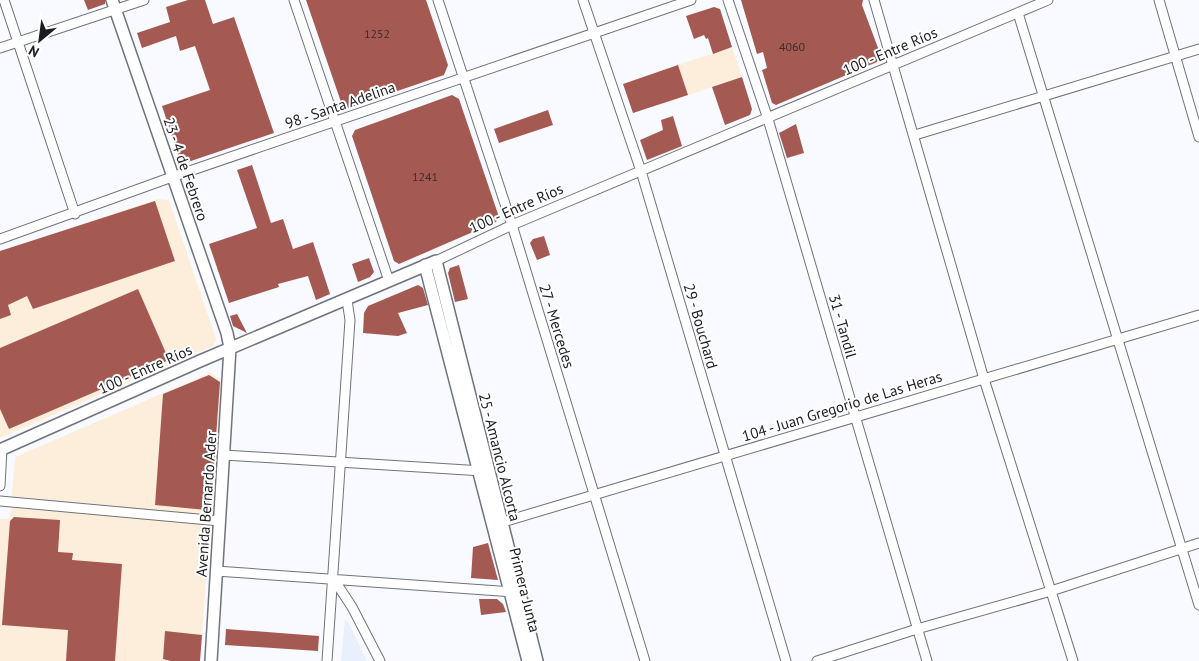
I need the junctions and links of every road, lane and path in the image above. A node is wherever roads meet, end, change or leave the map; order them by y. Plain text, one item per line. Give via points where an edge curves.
1 (4, 0) edge
2 (144, 0) edge
3 (294, 0) edge
4 (438, 0) edge
5 (583, 0) edge
6 (691, 0) edge
7 (728, 0) edge
8 (874, 0) edge
9 (1048, 0) edge
10 (1158, 0) edge
11 (1027, 4) edge
12 (114, 5) edge
13 (1018, 12) junction
14 (595, 34) junction
15 (18, 42) junction
16 (0, 48) edge
17 (1199, 49) edge
18 (1175, 56) junction
19 (893, 65) junction
20 (464, 78) junction
21 (1044, 96) junction
22 (768, 119) junction
23 (335, 121) junction
24 (915, 135) junction
25 (1199, 137) edge
26 (641, 171) junction
27 (172, 177) junction
28 (74, 214) junction
29 (512, 225) junction
30 (0, 240) edge
31 (430, 263) junction
32 (389, 281) junction
33 (347, 300) junction
34 (1199, 315) edge
35 (1116, 339) junction
36 (230, 348) junction
37 (984, 379) junction
38 (856, 417) junction
39 (1, 450) edge
40 (224, 455) junction
41 (725, 456) junction
42 (341, 462) junction
43 (483, 471) junction
44 (0, 486) edge
45 (595, 494) junction
46 (0, 502) edge
47 (220, 521) junction
48 (497, 523) junction
49 (1199, 543) edge
50 (1182, 548) junction
51 (216, 571) junction
52 (333, 578) junction
53 (1051, 591) junction
54 (515, 592) junction
55 (1199, 605) edge
56 (917, 629) junction
57 (211, 661) edge
58 (327, 661) edge
59 (380, 661) edge
60 (528, 661) edge
61 (536, 661) edge
62 (645, 661) edge
63 (786, 661) edge
64 (817, 661) edge
65 (927, 661) edge
66 (1072, 661) edge

1 - 15 street
2 - 12 street
3 - 23 street
4 - 20 street, 27 - Mercedes
5 - 14 street, 29 - Bouchard
6 - 14 street, 98 - Santa Adelina
7 - 22 street, 31 - Tandil
8 - 19 street
9 - 11 street, 100 - Entre Ríos
10 - 18 street
11 - 13 street, 100 - Entre Ríos
12 - 15 street
12 - 27 main road, 23 - 4 de Febrero
13 - 19 street, 100 - Entre Ríos
13 - 21 street
14 - 20 street, 98 - Santa Adelina
14 - 26 street, 29 - Bouchard
15 - 16 street
15 - 28 street
17 - 18 street
18 - 21 street
18 - 25 street
19 - 22 street, 100 - Entre Ríos
19 - 24 street
20 - 23 street, 98 - Santa Adelina
20 - 29 street, 27 - Mercedes
21 - 24 street
21 - 35 street
22 - 26 street, 100 - Entre Ríos
22 - 38 street, 31 - Tandil
23 - 27 street, 98 - Santa Adelina
23 - 32 street
24 - 37 street
26 - 29 street, 100 - Entre Ríos
26 - 41 street, 29 - Bouchard
27 - 28 street, 98 - Santa Adelina
27 - 36 main road, 23 - 4 de Febrero
28 - 30 street, 98 - Santa Adelina
29 - 31 street, 100 - Entre Ríos
29 - 45 street, 27 - Mercedes
31 - 32 main road, 100 - Entre Ríos
31 - 43 main road, Primera Junta
32 - 33 main road, 100 - Entre Ríos
33 - 36 main road, 100 - Entre Ríos
33 - 42 street via 350,320
34 - 35 street, 104 - Juan Gregorio de Las Heras
35 - 37 street, 104 - Juan Gregorio de Las Heras
35 - 50 street
36 - 39 main road, 100 - Entre Ríos
36 - 40 main road, Avenida Bernardo Ader
37 - 38 street, 104 - Juan Gregorio de Las Heras
37 - 53 street
38 - 41 street, 104 - Juan Gregorio de Las Heras
38 - 56 street, 31 - Tandil
39 - 44 street
40 - 42 street
40 - 47 main road, Avenida Bernardo Ader
41 - 45 street, 104 - Juan Gregorio de Las Heras
41 - 63 street, 29 - Bouchard
42 - 43 street
42 - 52 street
43 - 48 main road, Primera Junta
45 - 48 street, 104 - Juan Gregorio de Las Heras
45 - 62 street, 27 - Mercedes
46 - 47 street
47 - 51 main road, Avenida Bernardo Ader
48 - 54 main road, Primera Junta
49 - 50 street
50 - 53 street
50 - 55 street
51 - 52 street
51 - 57 main road, Avenida Bernardo Ader
52 - 54 street
52 - 58 street
52 - 59 street
53 - 56 street
53 - 66 street
54 - 60 main road, Primera Junta
54 - 61 main road
56 - 64 street
56 - 65 street, 31 - Tandil

